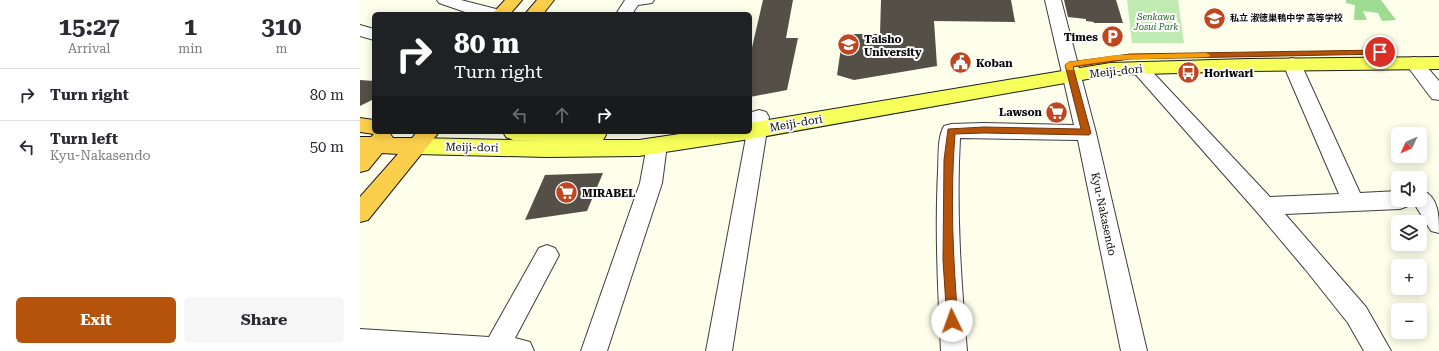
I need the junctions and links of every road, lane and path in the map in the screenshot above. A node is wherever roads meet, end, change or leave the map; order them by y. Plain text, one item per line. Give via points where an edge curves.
1 (445, 0) edge
2 (514, 0) edge
3 (546, 0) edge
4 (646, 0) edge
5 (1053, 0) edge
6 (483, 12) edge
7 (503, 12) edge
8 (536, 12) edge
9 (625, 12) edge
10 (360, 30) edge
11 (372, 34) edge
12 (1439, 52) edge
13 (1414, 63) junction
14 (1439, 63) edge
15 (1292, 64) junction
16 (1139, 68) junction
17 (1071, 71) junction
18 (1439, 94) edge
19 (360, 125) edge
20 (752, 126) edge
21 (1086, 133) junction
22 (588, 134) edge
23 (694, 134) edge
24 (751, 134) edge
25 (375, 137) edge
26 (422, 139) edge
27 (657, 139) edge
28 (360, 164) edge
29 (1427, 199) edge
30 (1391, 200) edge
31 (1353, 202) junction
32 (1266, 206) junction
33 (360, 213) edge
34 (1439, 224) edge
35 (547, 255) dead end
36 (360, 341) edge
37 (496, 349) junction
38 (521, 351) edge
39 (594, 351) edge
40 (719, 351) edge
41 (954, 351) edge
42 (1134, 351) edge
43 (1378, 351) edge

1 - 6 street
2 - 7 highway
3 - 8 highway
4 - 9 street via 633,0
5 - 17 street, Kyu-Nakasendo
10 - 11 street
12 - 17 main road, Meiji-dori via 1130,56
13 - 14 main road, Meiji-dori
13 - 15 main road, Meiji-dori
13 - 18 street
15 - 16 main road, Meiji-dori
15 - 31 street
16 - 17 main road, Meiji-dori
16 - 32 street
17 - 20 main road, Meiji-dori via 1003,87
17 - 21 street, Kyu-Nakasendo
19 - 25 highway
21 - 41 street via 951,131 948,160 948,260
21 - 42 street, Kyu-Nakasendo
22 - 27 main road, Meiji-dori
23 - 27 main road, Meiji-dori
24 - 40 street
25 - 26 highway
25 - 28 highway
26 - 27 main road, Meiji-dori via 547,149 639,148
26 - 33 highway
27 - 39 street via 651,183
29 - 34 street
30 - 31 street
31 - 32 street
32 - 43 street via 1357,315
35 - 37 street
36 - 37 street
37 - 38 street

